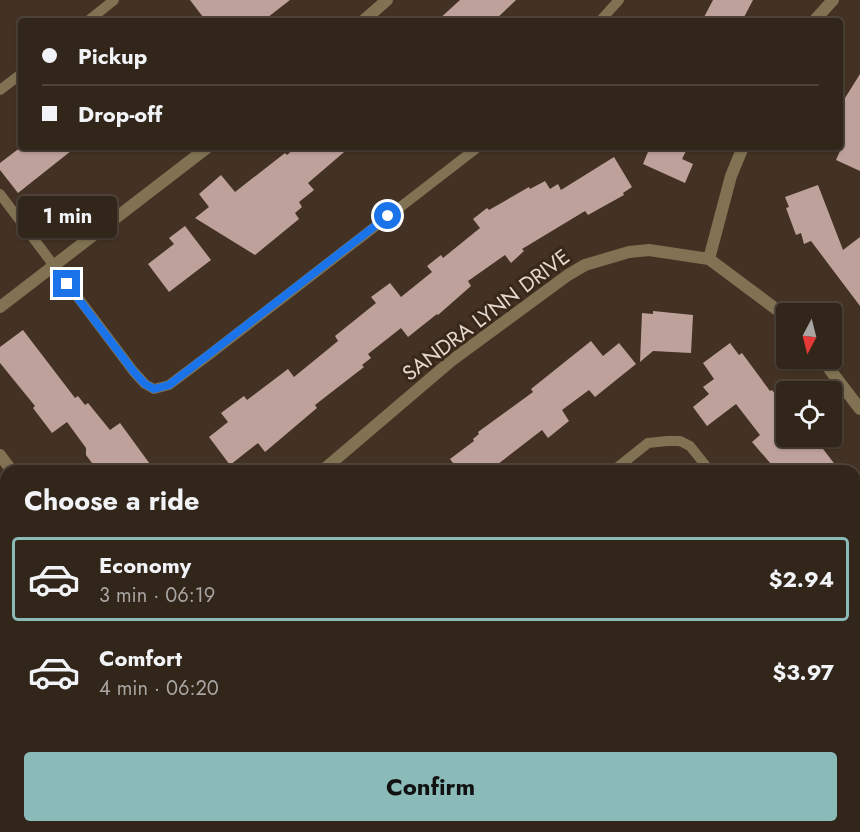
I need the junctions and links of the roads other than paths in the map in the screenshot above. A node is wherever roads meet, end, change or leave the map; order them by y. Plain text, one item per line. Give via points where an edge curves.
1 (114, 0) edge
2 (387, 0) edge
3 (619, 0) edge
4 (833, 0) edge
5 (92, 18) edge
6 (366, 18) edge
7 (603, 18) edge
8 (817, 18) edge
9 (18, 76) edge
10 (0, 90) edge
11 (204, 150) edge
12 (474, 150) edge
13 (742, 150) edge
14 (0, 194) edge
15 (709, 259) junction
16 (54, 266) junction
17 (0, 307) edge
18 (776, 309) edge
19 (829, 369) edge
20 (860, 409) edge
21 (329, 465) edge
22 (620, 465) edge
23 (705, 465) edge

1 - 5 lane
2 - 6 street
3 - 7 lane
4 - 8 street
9 - 10 lane
11 - 16 street
12 - 16 lane via 169,385 154,389 145,384
13 - 15 street
14 - 16 lane
15 - 18 street, SANDRA LYNN DRIVE
15 - 21 street, SANDRA LYNN DRIVE via 649,250 629,252 568,274 451,361
16 - 17 street
19 - 20 street
22 - 23 lane via 648,443 667,441 690,446

